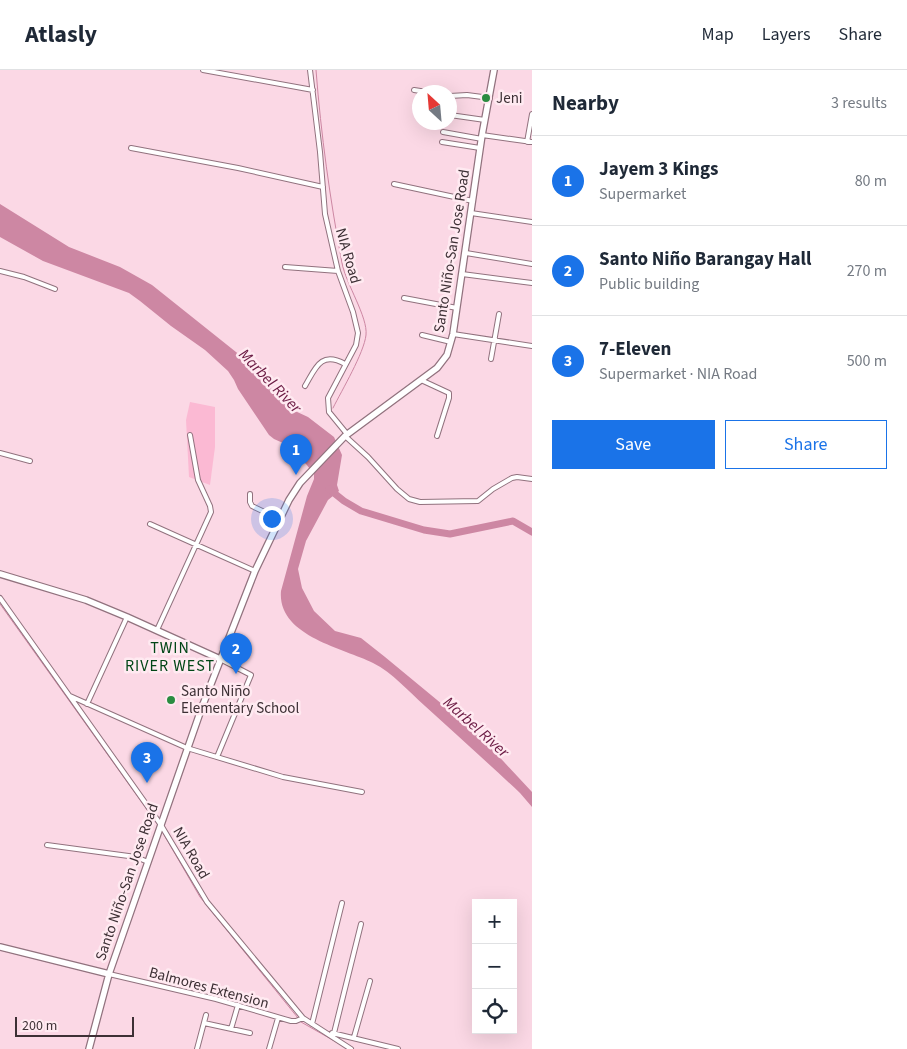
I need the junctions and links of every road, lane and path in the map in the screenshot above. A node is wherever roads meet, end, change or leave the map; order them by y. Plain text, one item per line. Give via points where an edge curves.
1 (203, 70) edge
2 (310, 70) edge
3 (494, 70) edge
4 (313, 90) junction
5 (457, 96) edge
6 (490, 98) junction
7 (532, 114) edge
8 (457, 115) edge
9 (485, 120) junction
10 (443, 132) dead end
11 (482, 137) junction
12 (442, 142) dead end
13 (526, 142) junction
14 (532, 142) edge
15 (131, 148) dead end
16 (480, 148) junction
17 (394, 184) dead end
18 (323, 188) junction
19 (473, 201) junction
20 (471, 213) junction
21 (532, 222) edge
22 (466, 253) junction
23 (532, 264) edge
24 (285, 267) dead end
25 (0, 271) edge
26 (338, 271) junction
27 (462, 274) junction
28 (532, 283) edge
29 (55, 289) dead end
30 (404, 298) dead end
31 (457, 308) junction
32 (499, 314) dead end
33 (454, 334) junction
34 (422, 335) dead end
35 (495, 340) junction
36 (451, 342) junction
37 (532, 346) edge
38 (491, 358) dead end
39 (345, 364) junction
40 (421, 380) junction
41 (305, 386) dead end
42 (190, 435) dead end
43 (346, 435) junction
44 (437, 436) dead end
45 (0, 453) edge
46 (30, 461) dead end
47 (532, 479) edge
48 (250, 494) dead end
49 (279, 519) junction
50 (150, 524) dead end
51 (196, 545) junction
52 (255, 571) junction
53 (0, 574) edge
54 (0, 598) edge
55 (127, 617) junction
56 (156, 630) junction
57 (220, 659) junction
58 (68, 695) junction
59 (87, 704) junction
60 (187, 748) junction
61 (217, 757) junction
62 (362, 792) dead end
63 (161, 824) junction
64 (47, 845) dead end
65 (148, 862) junction
66 (342, 903) dead end
67 (361, 924) dead end
68 (0, 947) edge
69 (108, 974) junction
70 (370, 981) dead end
71 (238, 1005) junction
72 (206, 1015) dead end
73 (278, 1018) junction
74 (303, 1018) junction
75 (204, 1022) junction
76 (312, 1024) junction
77 (231, 1029) junction
78 (325, 1032) junction
79 (250, 1033) dead end
80 (334, 1033) junction
81 (354, 1037) junction
82 (344, 1047) edge
83 (89, 1049) edge
84 (197, 1049) edge
85 (269, 1049) edge
86 (351, 1049) edge
87 (398, 1049) edge

1 - 4 street
2 - 4 street, NIA Road
3 - 6 main road, Santo Niño-San Jose Road
4 - 18 street, NIA Road
5 - 6 street
6 - 9 main road, Santo Niño-San Jose Road
7 - 13 street
8 - 9 street
9 - 11 main road, Santo Niño-San Jose Road
10 - 11 street
11 - 13 street
11 - 16 main road, Santo Niño-San Jose Road
12 - 16 street
13 - 14 street
15 - 18 street
16 - 19 main road, Santo Niño-San Jose Road
17 - 19 street
18 - 26 street, NIA Road via 325,214
19 - 20 main road, Santo Niño-San Jose Road
20 - 21 street
20 - 22 main road, Santo Niño-San Jose Road
22 - 23 street
22 - 27 main road, Santo Niño-San Jose Road
24 - 26 street
25 - 29 street
26 - 39 street, NIA Road via 358,333 356,345
27 - 28 street
27 - 31 main road, Santo Niño-San Jose Road
30 - 31 street
31 - 33 main road, Santo Niño-San Jose Road
32 - 35 street
33 - 35 street
33 - 36 main road, Santo Niño-San Jose Road
34 - 36 street
35 - 37 street
35 - 38 street
36 - 40 main road, Santo Niño-San Jose Road via 442,362
39 - 41 street via 328,358 322,361
39 - 43 street, NIA Road via 327,404
40 - 43 main road, Santo Niño-San Jose Road
40 - 44 street via 449,393
42 - 51 street via 195,468 211,512
43 - 47 street via 397,489 409,499 420,502 478,501 512,478
43 - 49 main road, Santo Niño-San Jose Road via 307,475
45 - 46 street
48 - 49 street via 252,506
49 - 52 main road, Santo Niño-San Jose Road
50 - 51 street
51 - 52 street
51 - 56 street
52 - 57 main road, Santo Niño-San Jose Road
53 - 55 main road via 70,594
54 - 58 street, NIA Road
55 - 56 main road
55 - 59 street
56 - 57 main road
57 - 60 main road, Santo Niño-San Jose Road
57 - 61 street via 251,676
58 - 59 street
58 - 63 street, NIA Road
59 - 60 street
60 - 61 street
60 - 63 main road, Santo Niño-San Jose Road
61 - 62 street via 283,777
63 - 65 main road, Santo Niño-San Jose Road
63 - 74 street, NIA Road via 207,902
64 - 65 street via 136,857
65 - 69 main road, Santo Niño-San Jose Road
66 - 76 street
67 - 80 street
68 - 69 main road
69 - 71 street, Balmores Extension
69 - 83 main road, Santo Niño-San Jose Road
70 - 81 street
71 - 73 street, Balmores Extension
71 - 77 street
72 - 75 street
73 - 74 street, Balmores Extension via 294,1022
73 - 85 street
74 - 76 street, NIA Road
75 - 77 street
75 - 84 street
76 - 78 street, NIA Road
77 - 79 street
78 - 80 street
78 - 82 street, NIA Road
80 - 81 street
81 - 87 street
82 - 86 street, NIA Road

